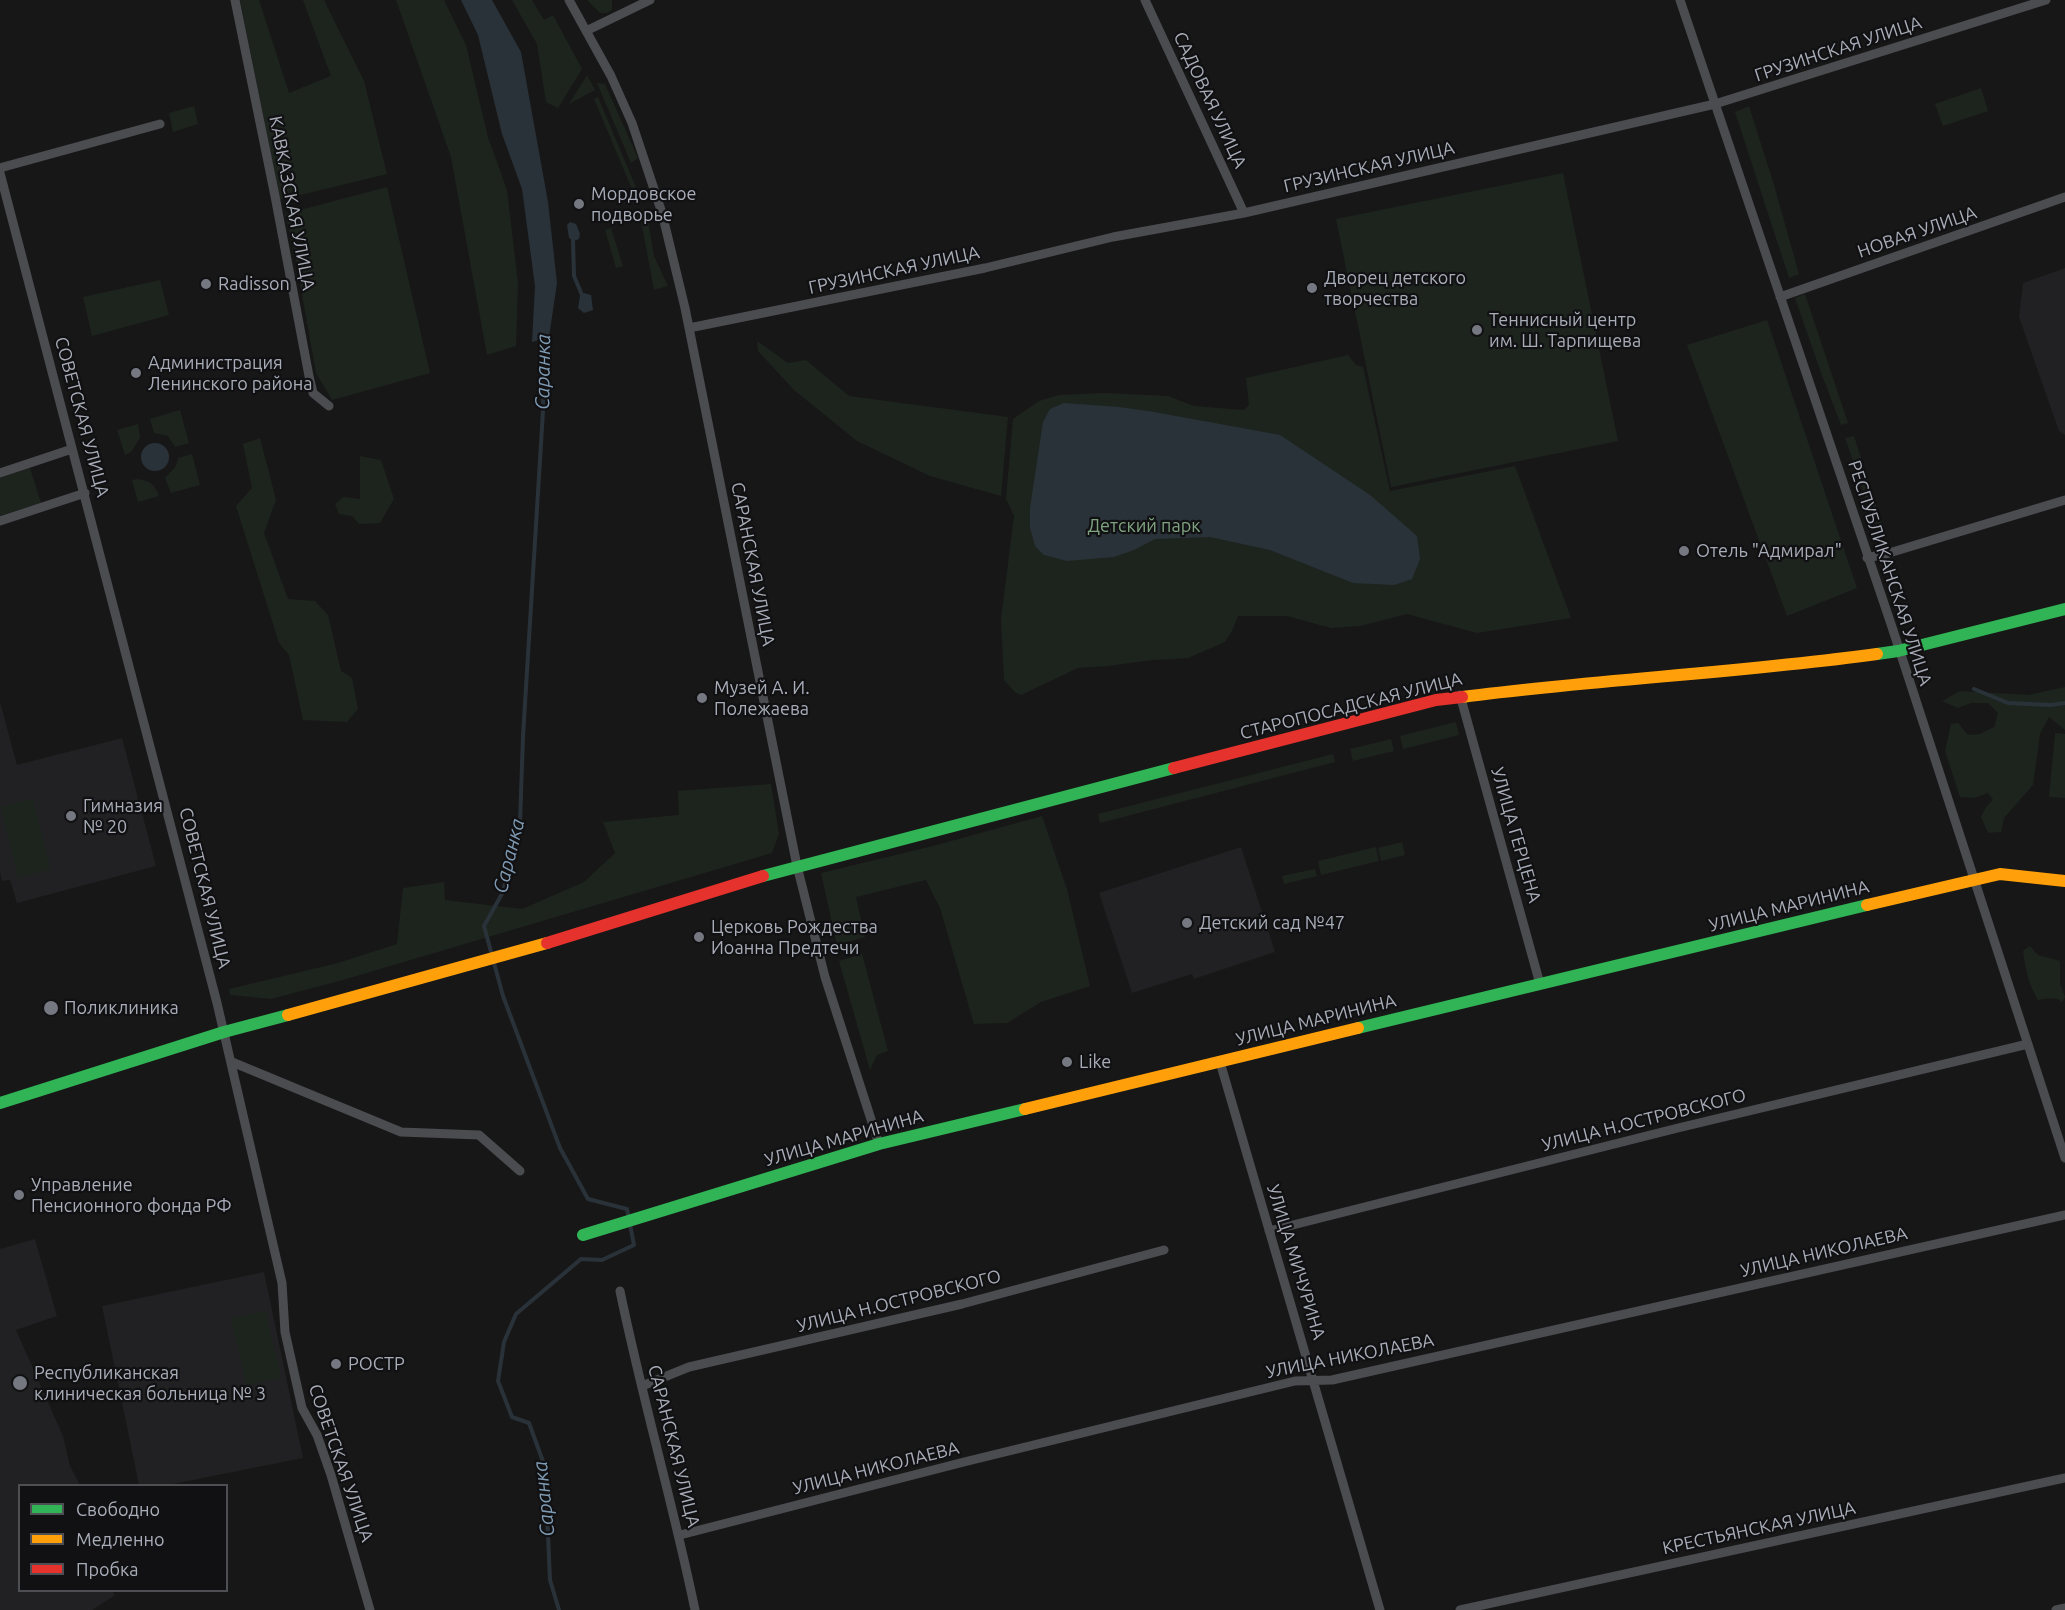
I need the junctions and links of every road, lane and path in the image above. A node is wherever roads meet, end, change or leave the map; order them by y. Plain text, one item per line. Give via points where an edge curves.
1 (235, 0) edge
2 (569, 0) edge
3 (650, 0) edge
4 (1145, 0) edge
5 (1680, 0) edge
6 (2046, 0) edge
7 (586, 32) junction
8 (1715, 104) junction
9 (160, 124) dead end
10 (0, 168) edge
11 (0, 173) edge
12 (2065, 197) edge
13 (1244, 213) junction
14 (1780, 297) junction
15 (689, 328) junction
16 (329, 406) dead end
17 (72, 449) junction
18 (0, 472) edge
19 (85, 493) junction
20 (2065, 500) edge
21 (0, 521) edge
22 (1867, 558) junction
23 (2065, 609) edge
24 (1898, 651) junction
25 (1460, 696) junction
26 (797, 866) junction
27 (1974, 879) junction
28 (2065, 881) edge
29 (1540, 984) junction
30 (224, 1032) junction
31 (2028, 1044) junction
32 (232, 1062) junction
33 (1220, 1062) junction
34 (0, 1103) edge
35 (879, 1144) junction
36 (2065, 1158) edge
37 (520, 1171) dead end
38 (2065, 1215) edge
39 (1269, 1231) junction
40 (583, 1235) dead end
41 (1164, 1250) dead end
42 (620, 1291) dead end
43 (1314, 1380) junction
44 (642, 1386) junction
45 (2065, 1478) edge
46 (680, 1535) junction
47 (2065, 1608) edge
48 (370, 1610) edge
49 (695, 1610) edge
50 (1380, 1610) edge
51 (1460, 1610) edge
52 (2056, 1610) edge

1 - 16 street, КАВКАЗСКАЯ УЛИЦА via 313,393
2 - 7 street, САРАНСКАЯ УЛИЦА
3 - 7 street
4 - 13 street, САДОВАЯ УЛИЦА
5 - 8 street, РЕСПУБЛИКАНСКАЯ УЛИЦА
6 - 8 street, ГРУЗИНСКАЯ УЛИЦА
7 - 15 street, САРАНСКАЯ УЛИЦА via 632,123 649,171
8 - 13 street, ГРУЗИНСКАЯ УЛИЦА
8 - 14 street, РЕСПУБЛИКАНСКАЯ УЛИЦА
9 - 10 street
11 - 17 street, СОВЕТСКАЯ УЛИЦА
12 - 14 street, НОВАЯ УЛИЦА
13 - 15 street, ГРУЗИНСКАЯ УЛИЦА via 1113,237 985,268
14 - 22 street, РЕСПУБЛИКАНСКАЯ УЛИЦА
15 - 26 street, САРАНСКАЯ УЛИЦА
17 - 18 street
17 - 19 street, СОВЕТСКАЯ УЛИЦА
19 - 21 street
19 - 30 street, СОВЕТСКАЯ УЛИЦА
20 - 22 street
22 - 24 street, РЕСПУБЛИКАНСКАЯ УЛИЦА
23 - 24 main road, СТАРОПОСАДСКАЯ УЛИЦА
24 - 25 main road, СТАРОПОСАДСКАЯ УЛИЦА
24 - 27 street, РЕСПУБЛИКАНСКАЯ УЛИЦА
25 - 26 main road, СТАРОПОСАДСКАЯ УЛИЦА
25 - 29 street, УЛИЦА ГЕРЦЕНА
26 - 30 main road, СТАРОПОСАДСКАЯ УЛИЦА via 508,955
26 - 35 street, САРАНСКАЯ УЛИЦА via 825,977
27 - 28 main road, УЛИЦА МАРИНИНА via 2000,874
27 - 29 main road, УЛИЦА МАРИНИНА
27 - 31 street, РЕСПУБЛИКАНСКАЯ УЛИЦА
29 - 33 main road, УЛИЦА МАРИНИНА
30 - 32 street, СОВЕТСКАЯ УЛИЦА
30 - 34 main road, СТАРОПОСАДСКАЯ УЛИЦА
31 - 36 street, РЕСПУБЛИКАНСКАЯ УЛИЦА
31 - 39 street, УЛИЦА Н.ОСТРОВСКОГО
32 - 37 street via 401,1132 479,1135
32 - 48 street, СОВЕТСКАЯ УЛИЦА via 282,1283 285,1332 302,1408 331,1475
33 - 35 main road, УЛИЦА МАРИНИНА
33 - 39 street, УЛИЦА МИЧУРИНА
35 - 40 main road, УЛИЦА МАРИНИНА
38 - 43 street, УЛИЦА НИКОЛАЕВА via 1344,1377
39 - 43 street, УЛИЦА МИЧУРИНА
41 - 44 street, УЛИЦА Н.ОСТРОВСКОГО via 962,1304 689,1367
42 - 44 street, САРАНСКАЯ УЛИЦА
43 - 46 street, УЛИЦА НИКОЛАЕВА via 1295,1381 963,1462
43 - 50 street, УЛИЦА МИЧУРИНА
44 - 46 street, САРАНСКАЯ УЛИЦА
45 - 51 street, КРЕСТЬЯНСКАЯ УЛИЦА
46 - 49 street, САРАНСКАЯ УЛИЦА
47 - 52 street

